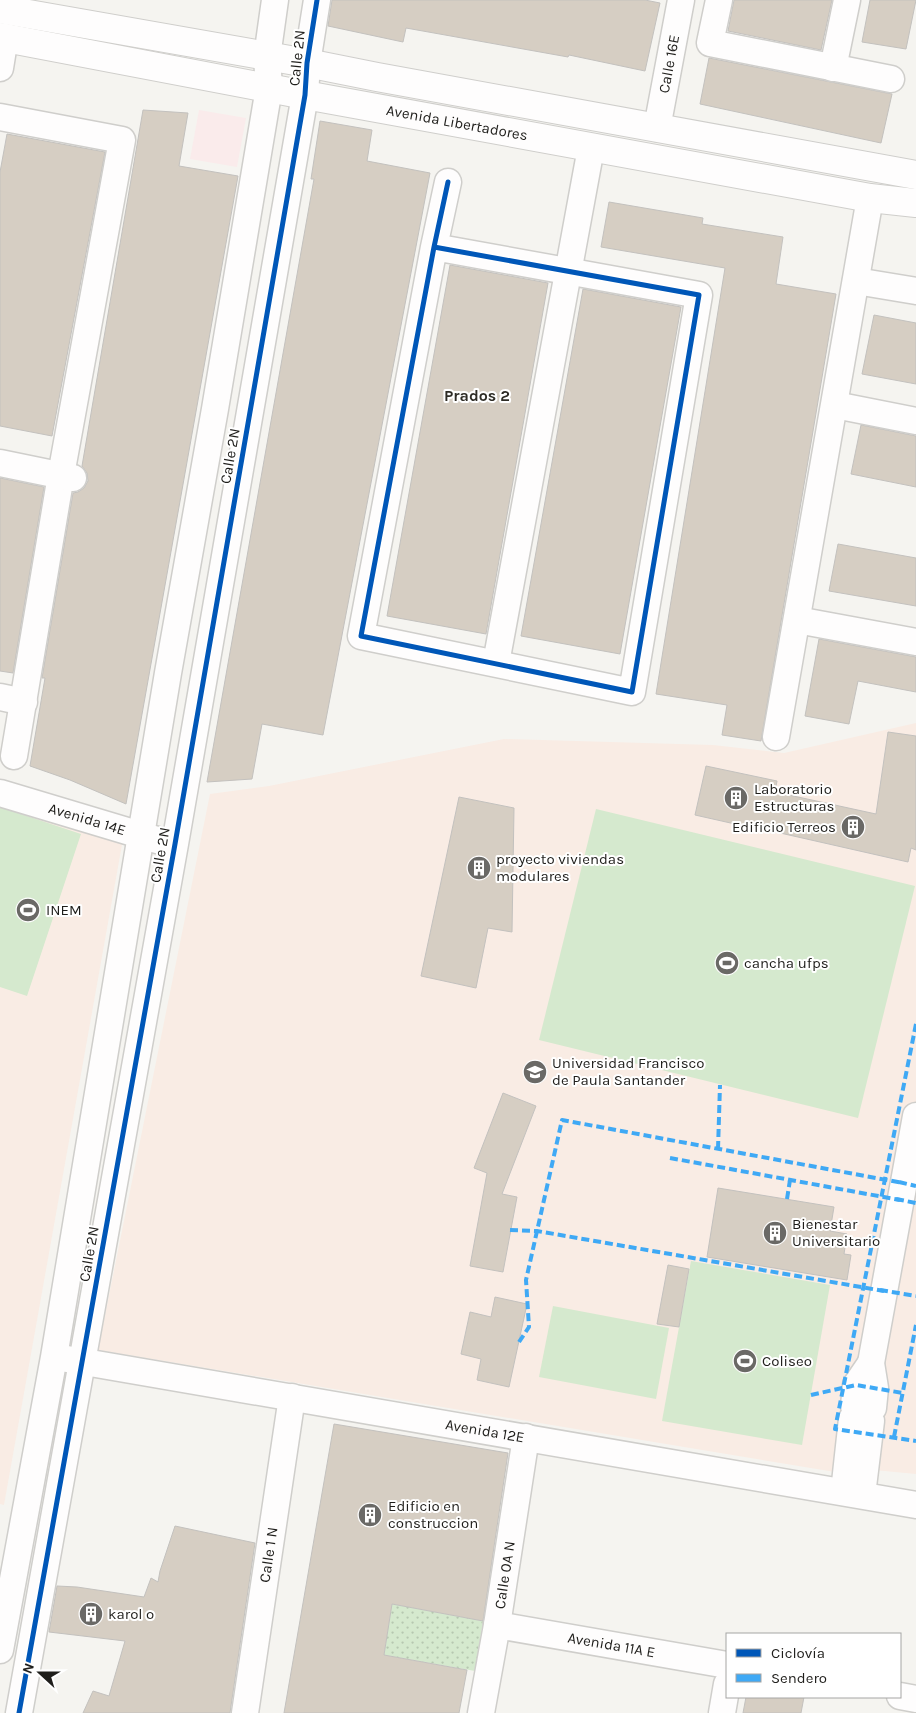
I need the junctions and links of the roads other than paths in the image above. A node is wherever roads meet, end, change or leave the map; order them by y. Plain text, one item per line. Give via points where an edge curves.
1 (275, 0) edge
2 (317, 0) edge
3 (681, 0) edge
4 (719, 0) edge
5 (847, 0) edge
6 (0, 9) edge
7 (3, 37) edge
8 (267, 57) junction
9 (306, 63) junction
10 (0, 68) edge
11 (833, 68) junction
12 (890, 79) dead end
13 (269, 88) junction
14 (306, 95) junction
15 (0, 117) edge
16 (657, 128) junction
17 (591, 148) junction
18 (916, 175) edge
19 (448, 182) dead end
20 (870, 198) junction
21 (916, 203) edge
22 (434, 247) junction
23 (568, 272) junction
24 (856, 281) junction
25 (916, 291) edge
26 (835, 405) junction
27 (216, 409) junction
28 (250, 416) junction
29 (916, 421) edge
30 (0, 463) edge
31 (67, 477) junction
32 (797, 620) junction
33 (916, 642) edge
34 (496, 663) junction
35 (168, 673) junction
36 (202, 679) junction
37 (12, 699) edge
38 (776, 736) dead end
39 (14, 756) dead end
40 (0, 793) edge
41 (141, 836) junction
42 (175, 844) junction
43 (916, 1116) edge
44 (54, 1358) junction
45 (83, 1360) junction
46 (292, 1397) junction
47 (526, 1437) junction
48 (853, 1494) junction
49 (916, 1505) edge
50 (497, 1625) junction
51 (0, 1650) edge
52 (726, 1665) edge
53 (726, 1690) edge
54 (901, 1696) edge
55 (916, 1699) edge
56 (19, 1713) edge
57 (245, 1713) edge
58 (481, 1713) edge
59 (722, 1713) edge

1 - 8 street, Calle 2N
2 - 9 street, Calle 2N
3 - 16 street, Calle 16E
4 - 11 street via 710,43
5 - 11 street
6 - 8 main road, Avenida Libertadores
7 - 10 street
7 - 13 main road, Avenida Libertadores
8 - 9 main road, Avenida Libertadores
8 - 13 street, Calle 2N
9 - 14 street, Calle 2N
9 - 16 main road, Avenida Libertadores
11 - 12 street
13 - 14 main road, Avenida Libertadores
13 - 27 street, Calle 2N
14 - 17 main road, Avenida Libertadores
14 - 28 street, Calle 2N
15 - 31 street via 122,140
16 - 18 main road, Avenida Libertadores
17 - 20 main road, Avenida Libertadores
17 - 23 street
19 - 22 street
20 - 21 main road, Avenida Libertadores
20 - 24 street
22 - 23 street
22 - 34 street via 361,636
23 - 34 street
23 - 34 street via 699,295 632,692
24 - 25 street
24 - 26 street
26 - 29 street
26 - 32 street
27 - 28 street
27 - 35 street, Calle 2N
28 - 36 street, Calle 2N
30 - 31 street
31 - 37 street
32 - 33 street
32 - 38 street
35 - 36 street
35 - 41 street, Calle 2N
36 - 42 street, Calle 2N
37 - 39 street
40 - 41 street, Avenida 14E
41 - 42 street, Avenida 14E
41 - 44 street, Calle 2N
42 - 45 street, Calle 2N
43 - 48 street via 871,1363 875,1388 862,1413
44 - 45 street, Avenida 12E
44 - 51 street, Calle 2N
45 - 46 street, Avenida 12E
45 - 56 street, Calle 2N
46 - 47 street, Avenida 12E
46 - 57 street, Calle 1 N
47 - 48 street, Avenida 12E
47 - 50 street, Calle 0A N
48 - 49 street, Avenida 12E
50 - 52 street, Avenida 11A E
50 - 58 street, Calle 0A N
53 - 59 street
54 - 55 street

